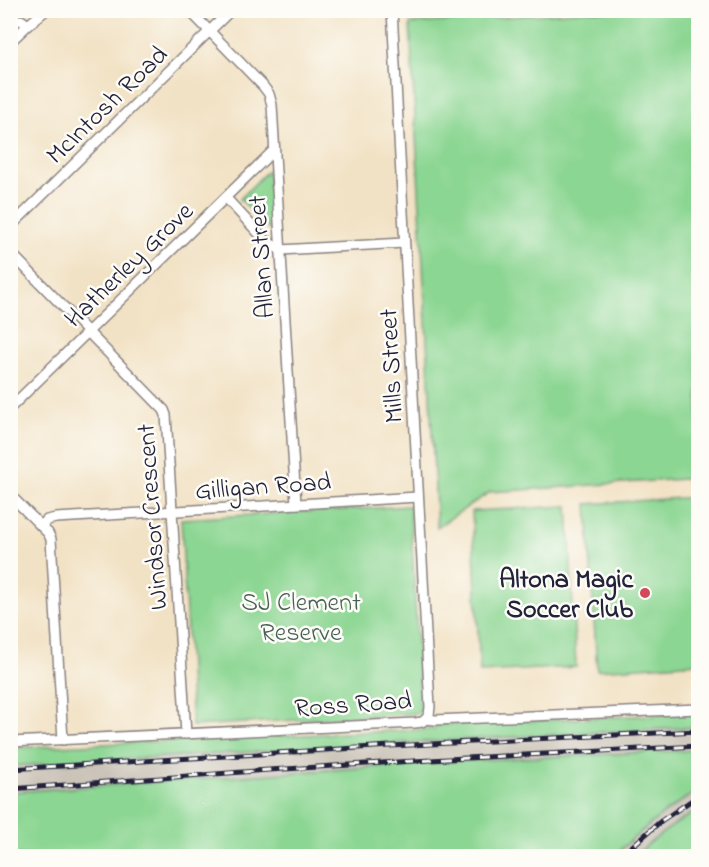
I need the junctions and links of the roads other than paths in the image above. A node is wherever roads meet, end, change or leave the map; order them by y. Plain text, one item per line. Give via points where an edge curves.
1 (46, 10) edge
2 (189, 10) edge
3 (231, 10) edge
4 (392, 10) edge
5 (20, 19) edge
6 (209, 32) junction
7 (10, 42) edge
8 (274, 150) junction
9 (226, 198) junction
10 (10, 226) edge
11 (404, 243) junction
12 (280, 250) junction
13 (10, 252) edge
14 (88, 332) junction
15 (10, 408) edge
16 (10, 495) edge
17 (418, 497) junction
18 (296, 504) junction
19 (173, 512) junction
20 (41, 526) junction
21 (699, 708) edge
22 (426, 718) junction
23 (186, 734) junction
24 (63, 740) junction
25 (10, 742) edge

1 - 5 street
2 - 6 street, Allan Street
3 - 6 street, McIntosh Road
4 - 11 street, Mills Street
5 - 7 street
6 - 8 street, Allan Street via 269,94
6 - 10 street, McIntosh Road
8 - 9 street, Hatherley Grove
8 - 12 street, Allan Street
9 - 12 street via 264,239
9 - 14 street, Hatherley Grove
11 - 12 street
11 - 17 street, Mills Street
12 - 18 street, Allan Street
13 - 14 street, Windsor Crescent
14 - 15 street, Hatherley Grove
14 - 19 street, Windsor Crescent via 164,410
16 - 20 street
17 - 18 street, Gilligan Road
17 - 22 street, Mills Street via 430,707
18 - 19 street, Gilligan Road
19 - 20 street, Gilligan Road via 56,518
19 - 23 street, Windsor Crescent
20 - 24 street via 51,539 52,548
21 - 22 street, Ross Road
22 - 23 street, Ross Road via 415,723
23 - 24 street, Ross Road
24 - 25 street, Ross Road

